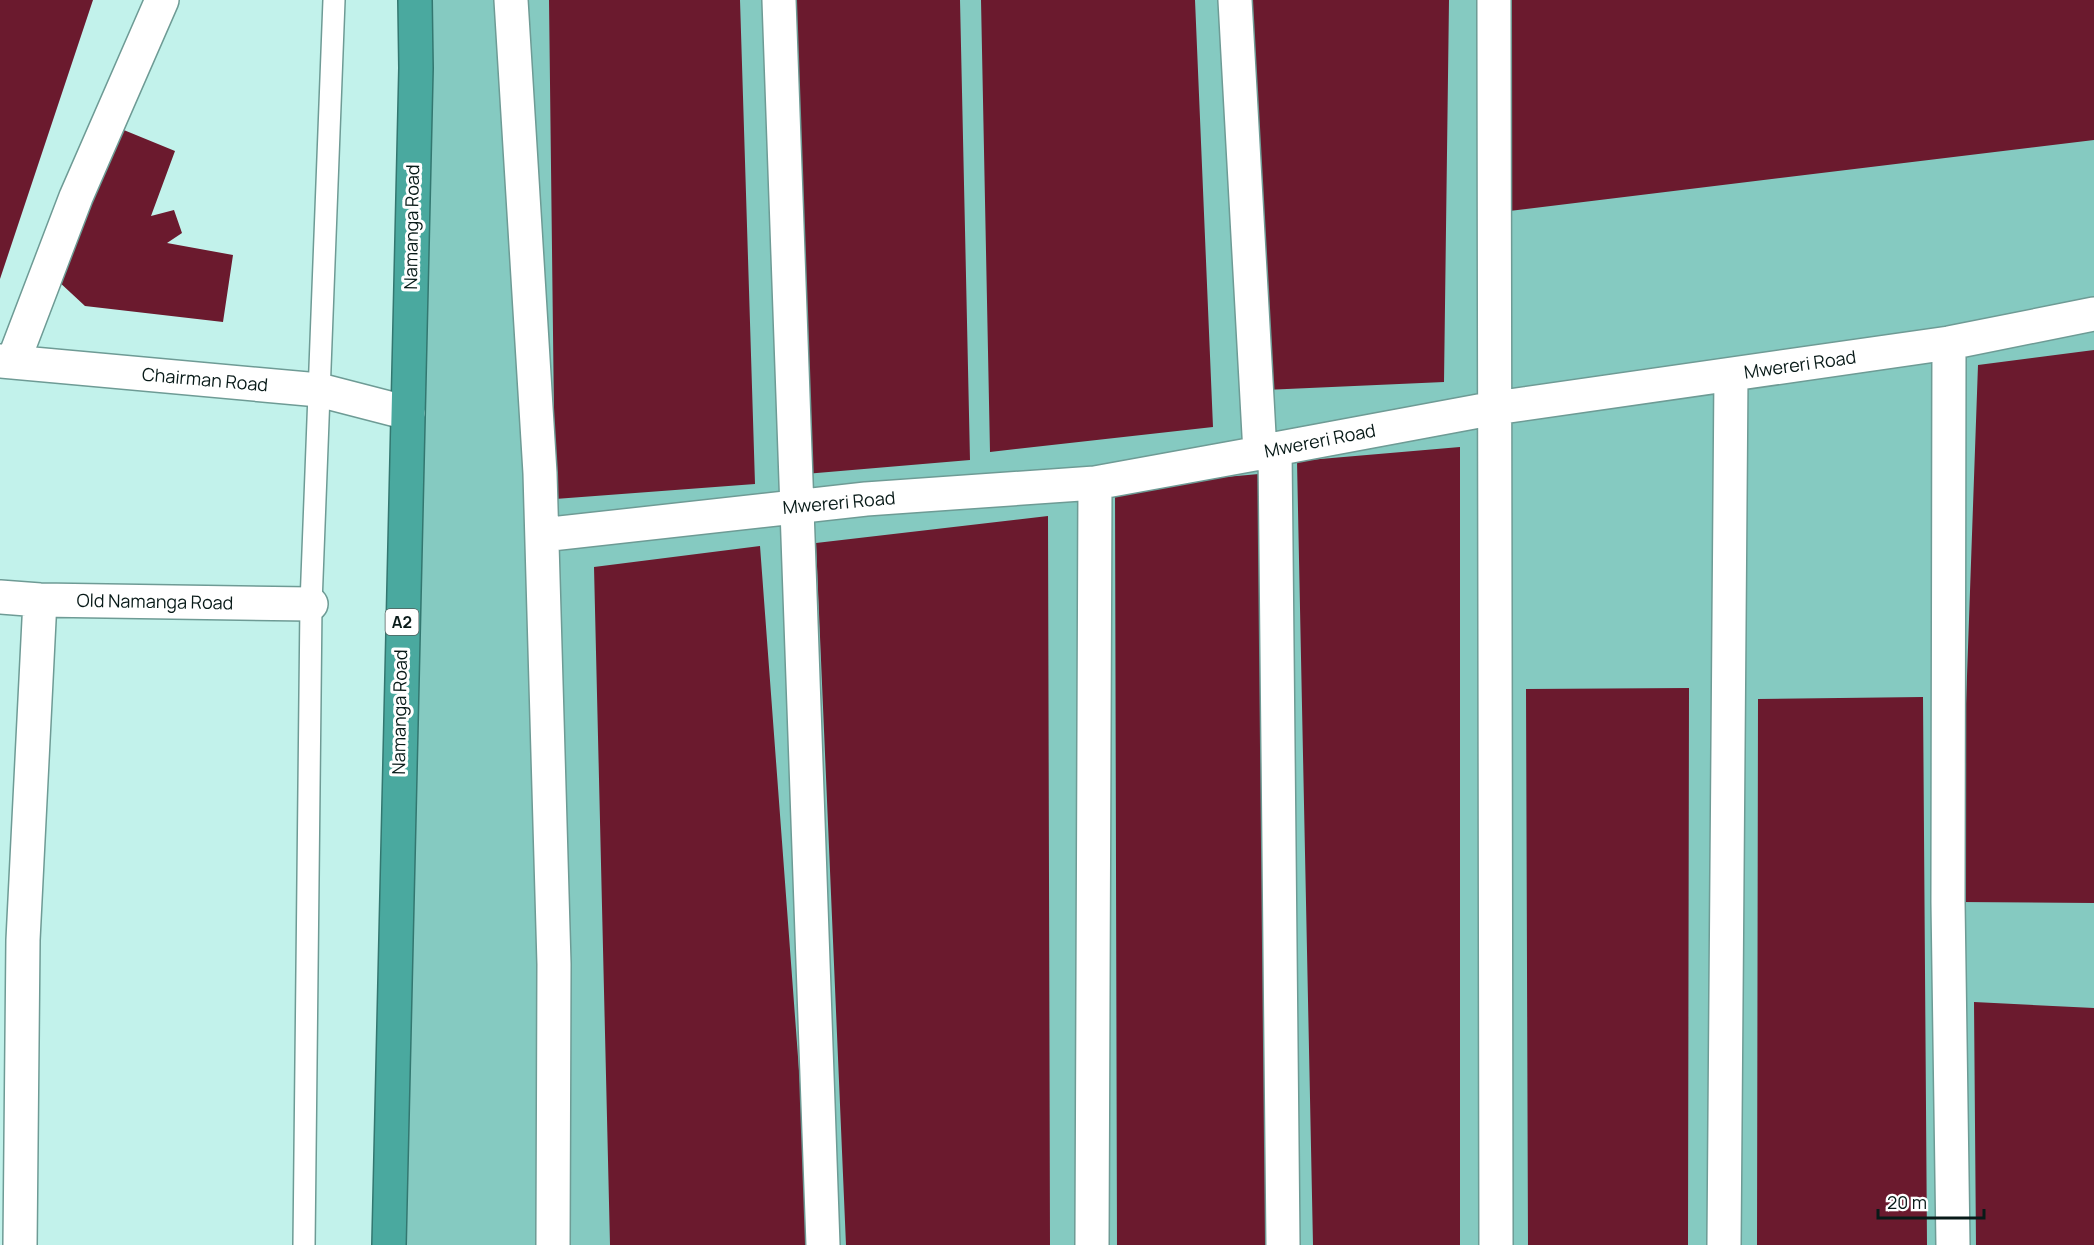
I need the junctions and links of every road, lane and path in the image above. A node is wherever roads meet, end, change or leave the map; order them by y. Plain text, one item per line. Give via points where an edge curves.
1 (162, 0) edge
2 (334, 0) edge
3 (415, 0) edge
4 (511, 0) edge
5 (779, 0) edge
6 (1235, 0) edge
7 (1494, 0) edge
8 (2094, 314) edge
9 (1949, 343) junction
10 (7, 362) edge
11 (1731, 375) junction
12 (319, 390) junction
13 (1495, 408) junction
14 (408, 413) junction
15 (1268, 451) junction
16 (1095, 483) junction
17 (797, 506) junction
18 (542, 535) junction
19 (0, 597) edge
20 (40, 600) junction
21 (311, 604) junction
22 (20, 1245) edge
23 (304, 1245) edge
24 (389, 1245) edge
25 (554, 1245) edge
26 (823, 1245) edge
27 (1092, 1245) edge
28 (1283, 1245) edge
29 (1496, 1245) edge
30 (1724, 1245) edge
31 (1953, 1245) edge

1 - 10 street
2 - 12 lane
3 - 14 highway, Namanga Road / A2
4 - 18 street
5 - 17 street
6 - 15 street
7 - 13 street
8 - 9 street, Mwereri Road
9 - 11 street, Mwereri Road
9 - 31 street via 1947,902
10 - 12 street, Chairman Road
11 - 13 street, Mwereri Road
11 - 30 street
12 - 14 street, Chairman Road
12 - 21 lane
13 - 15 street, Mwereri Road
13 - 29 street
14 - 24 highway, Namanga Road / A2
15 - 16 street, Mwereri Road
15 - 28 street
16 - 17 street, Mwereri Road
16 - 27 street
17 - 18 street, Mwereri Road
17 - 26 street
18 - 25 street via 554,964
19 - 20 street, Old Namanga Road
20 - 21 street, Old Namanga Road
20 - 22 street via 22,940
21 - 23 lane

